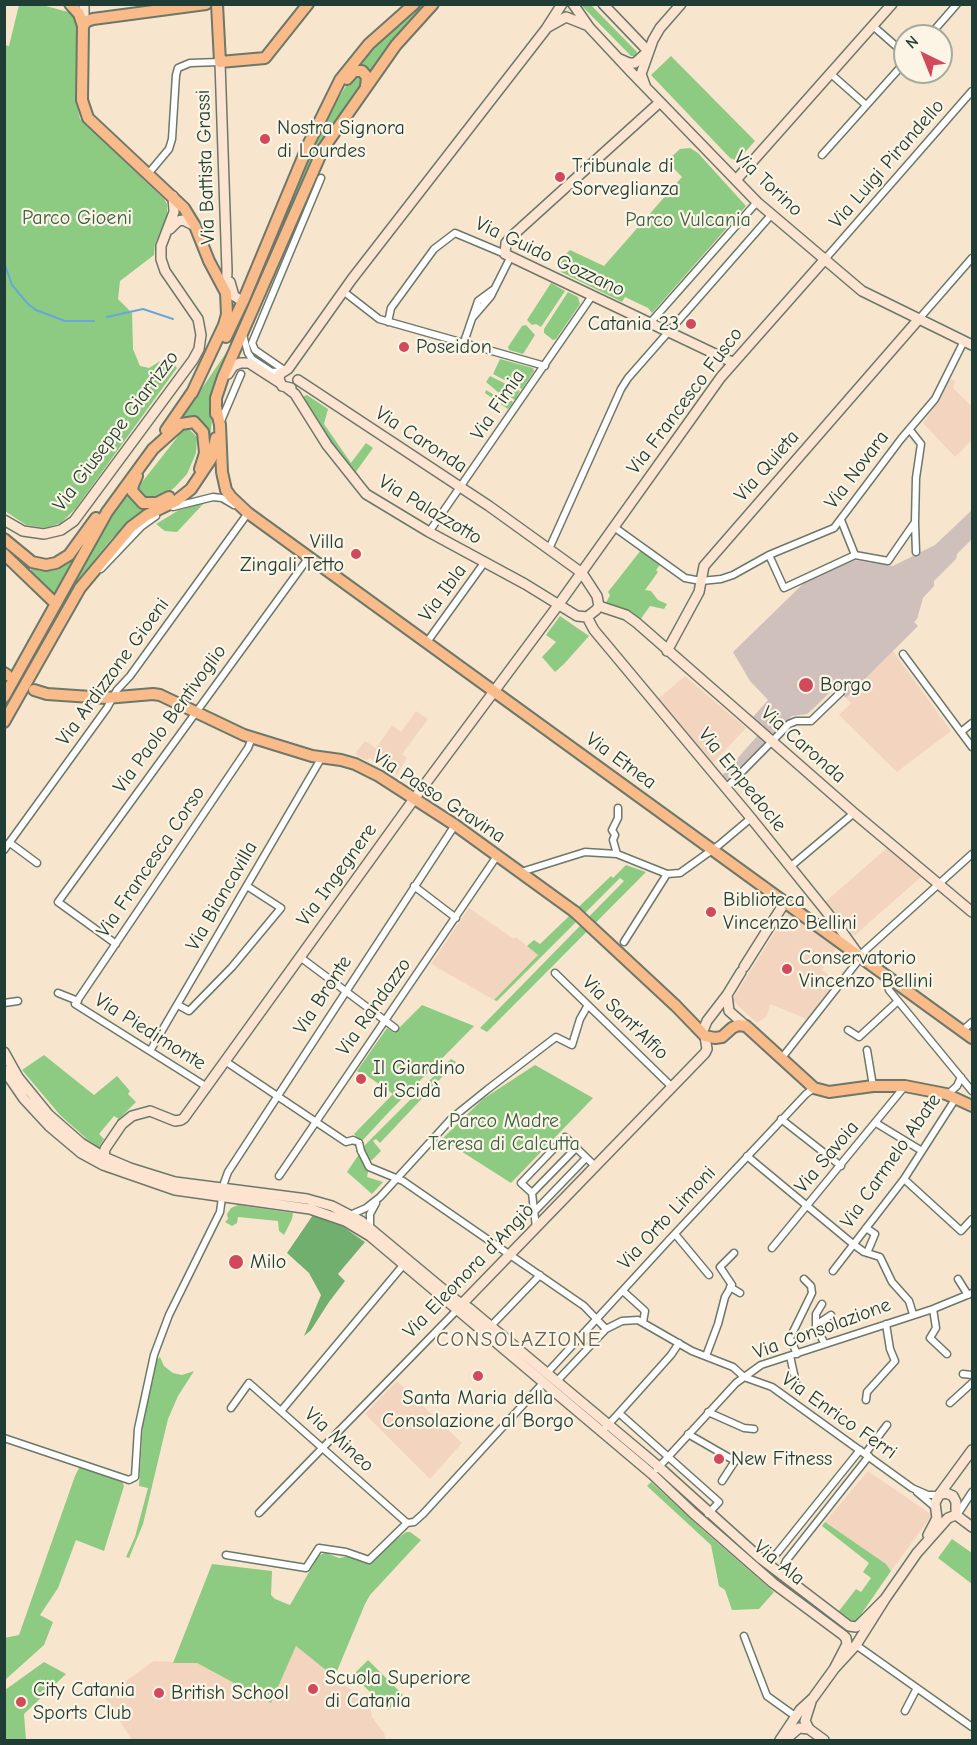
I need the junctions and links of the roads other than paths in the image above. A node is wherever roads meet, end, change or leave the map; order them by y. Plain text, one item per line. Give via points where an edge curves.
1 (70, 4) edge
2 (76, 4) edge
3 (206, 4) edge
4 (217, 4) edge
5 (308, 4) edge
6 (414, 4) edge
7 (433, 4) edge
8 (562, 4) edge
9 (573, 4) edge
10 (603, 4) edge
11 (681, 4) edge
12 (892, 4) edge
13 (957, 4) edge
14 (87, 13) edge
15 (940, 24) edge
16 (83, 26) junction
17 (873, 26) junction
18 (589, 27) junction
19 (546, 29) junction
20 (893, 44) edge
21 (648, 51) junction
22 (620, 59) junction
23 (220, 62) junction
24 (831, 74) junction
25 (893, 75) edge
26 (366, 86) junction
27 (646, 88) junction
28 (972, 91) edge
29 (660, 102) junction
30 (866, 105) junction
31 (322, 115) junction
32 (822, 155) dead end
33 (148, 174) junction
34 (321, 178) dead end
35 (736, 180) junction
36 (173, 196) junction
37 (757, 202) junction
38 (772, 214) junction
39 (195, 226) junction
40 (166, 233) junction
41 (508, 255) junction
42 (826, 258) junction
43 (972, 258) edge
44 (213, 270) junction
45 (228, 271) junction
46 (343, 291) junction
47 (226, 293) junction
48 (592, 296) junction
49 (244, 299) junction
50 (918, 320) junction
51 (388, 322) junction
52 (650, 323) junction
53 (667, 332) junction
54 (243, 334) junction
55 (464, 342) junction
56 (968, 343) edge
57 (732, 363) junction
58 (545, 366) junction
59 (284, 370) junction
60 (241, 374) dead end
61 (298, 380) junction
62 (284, 386) junction
63 (219, 389) junction
64 (193, 392) junction
65 (220, 415) junction
66 (910, 430) junction
67 (153, 449) junction
68 (211, 459) junction
69 (138, 468) junction
70 (198, 472) junction
71 (461, 488) junction
72 (191, 489) junction
73 (248, 513) junction
74 (4, 520) edge
75 (841, 520) junction
76 (915, 522) junction
77 (614, 527) junction
78 (429, 532) junction
79 (4, 539) edge
80 (549, 549) junction
81 (916, 552) dead end
82 (4, 554) edge
83 (769, 555) junction
84 (855, 555) junction
85 (309, 557) junction
86 (484, 563) junction
87 (582, 573) junction
88 (701, 581) junction
89 (80, 588) junction
90 (56, 604) junction
91 (559, 604) junction
92 (603, 607) junction
93 (587, 617) junction
94 (428, 642) junction
95 (667, 651) junction
96 (903, 654) dead end
97 (130, 676) junction
98 (34, 690) dead end
99 (495, 691) junction
100 (841, 692) dead end
101 (5, 693) edge
102 (135, 695) junction
103 (113, 698) junction
104 (196, 712) junction
105 (4, 722) edge
106 (972, 723) edge
107 (961, 732) junction
108 (252, 738) junction
109 (772, 741) junction
110 (972, 747) edge
111 (322, 757) junction
112 (726, 788) junction
113 (414, 799) junction
114 (618, 808) dead end
115 (854, 813) junction
116 (751, 818) junction
117 (455, 825) junction
118 (10, 843) junction
119 (712, 849) junction
120 (4, 850) edge
121 (617, 854) junction
122 (972, 854) edge
123 (497, 856) junction
124 (37, 862) dead end
125 (790, 867) junction
126 (521, 872) junction
127 (667, 874) junction
128 (939, 883) junction
129 (247, 886) junction
130 (414, 886) junction
131 (785, 902) junction
132 (972, 912) edge
133 (456, 918) junction
134 (624, 942) dead end
135 (116, 944) junction
136 (859, 956) junction
137 (300, 957) junction
138 (555, 973) dead end
139 (886, 975) junction
140 (345, 992) junction
141 (58, 993) dead end
142 (727, 995) junction
143 (18, 1001) dead end
144 (898, 1001) junction
145 (77, 1002) junction
146 (4, 1003) edge
147 (178, 1005) junction
148 (588, 1005) junction
149 (385, 1021) junction
150 (972, 1022) edge
151 (746, 1026) junction
152 (395, 1028) dead end
153 (848, 1030) dead end
154 (962, 1031) junction
155 (704, 1035) junction
156 (972, 1038) edge
157 (867, 1050) dead end
158 (150, 1051) junction
159 (5, 1052) edge
160 (781, 1059) junction
161 (225, 1061) junction
162 (4, 1070) edge
163 (961, 1077) junction
164 (873, 1086) junction
165 (905, 1086) junction
166 (207, 1087) junction
167 (672, 1087) junction
168 (813, 1088) junction
169 (972, 1091) edge
170 (278, 1096) junction
171 (952, 1096) junction
172 (972, 1106) edge
173 (782, 1119) junction
174 (315, 1122) junction
175 (876, 1123) junction
176 (576, 1148) junction
177 (922, 1151) junction
178 (747, 1156) junction
179 (104, 1158) junction
180 (586, 1158) junction
181 (595, 1166) junction
182 (841, 1166) junction
183 (279, 1176) dead end
184 (398, 1178) junction
185 (904, 1179) junction
186 (223, 1191) junction
187 (532, 1193) junction
188 (380, 1197) junction
189 (807, 1206) junction
190 (534, 1212) junction
191 (350, 1215) junction
192 (972, 1219) edge
193 (536, 1227) junction
194 (370, 1228) junction
195 (866, 1228) junction
196 (675, 1234) junction
197 (853, 1244) junction
198 (772, 1248) dead end
199 (734, 1253) dead end
200 (867, 1253) junction
201 (510, 1255) junction
202 (406, 1262) junction
203 (833, 1271) dead end
204 (540, 1275) junction
205 (709, 1275) dead end
206 (804, 1279) dead end
207 (958, 1279) dead end
208 (730, 1287) junction
209 (623, 1291) junction
210 (740, 1293) dead end
211 (971, 1295) edge
212 (822, 1304) dead end
213 (460, 1307) junction
214 (933, 1309) junction
215 (914, 1314) junction
216 (831, 1315) dead end
217 (597, 1319) junction
218 (643, 1323) junction
219 (886, 1324) junction
220 (816, 1325) junction
221 (606, 1329) junction
222 (487, 1330) junction
223 (679, 1343) junction
224 (825, 1344) junction
225 (947, 1354) dead end
226 (794, 1355) junction
227 (706, 1356) junction
228 (547, 1373) junction
229 (963, 1374) dead end
230 (972, 1375) edge
231 (744, 1377) junction
232 (557, 1382) junction
233 (543, 1383) junction
234 (796, 1383) dead end
235 (972, 1383) edge
236 (866, 1400) dead end
237 (950, 1403) dead end
238 (231, 1408) dead end
239 (281, 1411) junction
240 (708, 1412) junction
241 (619, 1413) junction
242 (887, 1425) dead end
243 (602, 1426) junction
244 (754, 1429) dead end
245 (688, 1434) junction
246 (4, 1438) edge
247 (323, 1448) junction
248 (972, 1450) edge
249 (865, 1453) junction
250 (668, 1457) junction
251 (655, 1470) junction
252 (722, 1481) dead end
253 (912, 1488) junction
254 (972, 1492) edge
255 (939, 1495) junction
256 (936, 1508) junction
257 (258, 1513) dead end
258 (708, 1514) junction
259 (956, 1515) junction
260 (406, 1523) junction
261 (972, 1527) edge
262 (917, 1553) junction
263 (226, 1555) dead end
264 (760, 1558) junction
265 (786, 1580) junction
266 (885, 1599) junction
267 (744, 1636) dead end
268 (856, 1645) junction
269 (834, 1669) junction
270 (917, 1688) junction
271 (813, 1698) junction
272 (905, 1711) dead end
273 (795, 1716) junction
274 (972, 1727) edge
275 (809, 1729) junction
276 (783, 1740) edge
277 (824, 1740) edge

1 - 16 main road
2 - 14 main road
3 - 14 main road
4 - 23 main road
5 - 23 main road via 265,58
6 - 31 main road via 359,55 340,80
7 - 26 main road
8 - 19 main road
9 - 18 main road, Via Torino
10 - 21 main road
11 - 21 main road via 660,28
12 - 17 main road
13 - 15 street
14 - 16 main road
16 - 33 main road via 84,110
17 - 20 street
17 - 24 main road
18 - 19 main road via 566,16
18 - 22 main road, Via Torino
19 - 46 main road
21 - 22 main road via 635,63
21 - 27 main road via 641,74
22 - 27 main road, Via Torino
23 - 33 street via 189,63 178,68 172,139 169,149
23 - 45 main road, Via Battista Grassi
24 - 30 street
24 - 35 main road
25 - 30 street
26 - 31 main road via 365,74 354,71
26 - 54 main road via 323,148
27 - 29 main road, Via Torino
28 - 42 street, Via Luigi Pirandello
29 - 35 main road, Via Torino
29 - 41 main road via 512,236 506,243
30 - 32 street
31 - 49 main road
33 - 36 main road
34 - 59 street via 252,343 255,350
35 - 37 main road, Via Torino
36 - 39 main road
36 - 40 main road, Via Giuseppe Giarrizzo via 174,212
37 - 38 main road, Via Torino
37 - 52 street
38 - 42 main road, Via Torino
38 - 53 street
39 - 40 main road via 178,221
39 - 44 main road
40 - 74 main road, Via Giuseppe Giarrizzo via 160,252 165,271 200,326 201,343 193,360 74,521 61,530 44,534 23,531
41 - 48 main road, Via Guido Gozzano
41 - 51 street, Via Guido Gozzano via 455,233 434,249 390,308
41 - 55 street via 495,288 473,317
42 - 50 main road, Via Torino via 862,291
42 - 57 main road, Via Francesco Fusco
43 - 50 street
44 - 45 street
44 - 47 main road
45 - 47 main road
45 - 49 main road via 234,296
46 - 51 street
46 - 59 main road
47 - 64 main road via 225,325
48 - 52 main road, Via Guido Gozzano
48 - 58 street, Via Fimia
49 - 64 main road via 218,353
50 - 56 main road, Via Torino
50 - 88 main road, Via Quieta via 704,566
51 - 55 street
52 - 53 main road, Via Guido Gozzano
53 - 57 main road, Via Guido Gozzano
53 - 80 street via 621,389
54 - 59 street via 252,359 272,372
54 - 63 main road
55 - 58 street
56 - 66 street, Via Novara via 935,399
57 - 77 main road, Via Francesco Fusco
58 - 71 street, Via Fimia
59 - 61 main road via 296,372
59 - 62 main road via 279,376
60 - 65 street
61 - 62 main road via 294,387
61 - 71 main road, Via Caronda
62 - 63 main road, Via Palazzotto via 249,363 240,363 233,366
62 - 78 main road, Via Palazzotto via 295,394 360,489
63 - 65 main road
64 - 67 main road
65 - 68 main road
65 - 73 main road, Via Etnea via 226,489
66 - 75 street, Via Novara
66 - 76 street via 921,444
67 - 69 main road
67 - 70 main road via 177,426 194,422 203,432 206,445
67 - 70 main road via 133,485 132,491 143,503 157,503 176,493
68 - 70 main road
68 - 72 main road
69 - 79 main road via 62,561 46,565 32,562
69 - 90 main road via 97,529
70 - 72 main road
71 - 78 street, Via Fimia
71 - 80 main road, Via Caronda
72 - 89 main road via 131,527
73 - 85 main road, Via Etnea
73 - 89 street via 222,498 179,505 142,526
73 - 97 street, Via Ardizzone Gioeni
75 - 83 street, Via Novara via 834,528
75 - 84 street
76 - 81 street
76 - 84 street via 888,561
77 - 87 main road, Via Francesco Fusco
77 - 88 street via 685,578
78 - 86 main road, Via Palazzotto
80 - 87 main road, Via Caronda
82 - 90 main road
83 - 84 street via 784,588
83 - 88 street, Via Novara via 733,575
85 - 94 main road, Via Etnea
85 - 104 street, Via Paolo Bentivoglio
86 - 91 main road, Via Palazzotto
86 - 94 street, Via Ibla
87 - 91 main road, Via Ingegnere
87 - 92 main road
88 - 95 main road, Via Quieta via 699,592
89 - 105 main road
90 - 101 main road
91 - 93 main road, Via Palazzotto via 577,616
91 - 99 main road, Via Ingegnere
92 - 93 main road
92 - 95 main road, Via Caronda via 626,615
93 - 112 main road, Via Empedocle
94 - 99 main road, Via Etnea
95 - 109 main road, Via Caronda
96 - 107 street
97 - 102 street via 129,689
97 - 103 street, Via Ardizzone Gioeni
98 - 103 main road, Via Passo Gravina
99 - 113 main road, Via Ingegnere
99 - 119 main road, Via Etnea
100 - 109 street via 812,720 791,722
102 - 103 main road, Via Passo Gravina
102 - 104 main road, Via Passo Gravina via 160,695
103 - 118 street, Via Ardizzone Gioeni
104 - 108 main road, Via Passo Gravina
104 - 135 street, Via Paolo Bentivoglio via 58,902
106 - 107 street
107 - 110 street
108 - 111 main road, Via Passo Gravina
108 - 135 street, Via Francesca Corso
109 - 112 street
109 - 115 main road, Via Caronda
111 - 113 main road, Via Passo Gravina via 368,770
111 - 129 street, Via Biancavilla
112 - 116 main road, Via Empedocle
113 - 117 main road, Via Passo Gravina
113 - 137 main road, Via Ingegnere
114 - 121 street via 612,830
115 - 125 street
115 - 128 main road, Via Caronda
116 - 119 street
116 - 125 main road, Via Empedocle
117 - 123 main road, Via Passo Gravina
117 - 130 street, Via Bronte
118 - 120 street, Via Ardizzone Gioeni
118 - 124 street
119 - 127 street via 681,873
119 - 131 main road, Via Etnea
121 - 126 street via 585,852
121 - 127 street
122 - 128 street
123 - 126 main road, Via Passo Gravina
123 - 133 street, Via Randazzo
125 - 136 main road, Via Empedocle
126 - 155 main road, Via Passo Gravina, bridge via 591,927
127 - 134 street
128 - 132 main road, Via Caronda
128 - 136 street
129 - 147 street, Via Biancavilla
129 - 147 street via 281,908 189,1011
130 - 133 street
130 - 140 street, Via Bronte
131 - 136 main road, Via Etnea
131 - 142 main road
133 - 149 street, Via Randazzo
135 - 145 street, Via Francesca Corso
136 - 139 main road, Via Etnea
136 - 160 street
137 - 140 street
137 - 161 main road, Via Ingegnere
138 - 148 street, Via Sant'Alfio
139 - 144 street via 889,990
139 - 154 main road, Via Etnea
140 - 149 street
140 - 170 street, Via Bronte
141 - 145 street, Via Piedimonte
142 - 151 main road via 729,1011
142 - 155 main road via 707,1021
143 - 146 street
144 - 153 street via 858,1037
144 - 163 street
145 - 158 street, Via Piedimonte
147 - 158 street, Via Biancavilla
148 - 167 street, Via Sant'Alfio
148 - 184 street via 572,1045 556,1038 488,1089 452,1118
149 - 152 street
149 - 174 street, Via Randazzo
150 - 154 street
151 - 155 main road via 738,1025 722,1037
151 - 160 main road
154 - 156 main road, Via Etnea
155 - 167 main road, Via Eleonora d'Angiò via 705,1053
157 - 164 street
158 - 166 street, Via Piedimonte
159 - 179 main road via 18,1077 49,1115
160 - 168 main road
161 - 166 main road, Via Ingegnere
161 - 170 street
162 - 179 main road via 48,1126 81,1153
163 - 169 street
163 - 171 street, Via Carmelo Abate
164 - 165 main road
164 - 168 main road via 829,1092
165 - 171 main road
165 - 175 street, Via Savoia
166 - 179 main road, Via Ingegnere via 181,1120 150,1111 132,1116 118,1130
167 - 181 main road, Via Eleonora d'Angiò
168 - 173 street, Via Orto Limoni
170 - 174 street
170 - 186 street, Via Bronte via 228,1172
171 - 172 main road
171 - 177 street, Via Carmelo Abate
173 - 178 street, Via Orto Limoni
173 - 182 street
174 - 183 street, Via Randazzo
174 - 184 street, bridge via 346,1142 359,1143 369,1167
175 - 177 street
175 - 182 street, Via Savoia
176 - 180 street
176 - 187 street
176 - 187 street via 565,1137 521,1183
177 - 185 street, Via Carmelo Abate
178 - 189 street
178 - 196 street, Via Orto Limoni
179 - 186 main road via 175,1190
180 - 181 street
180 - 190 street
181 - 193 main road, Via Eleonora d'Angiò
182 - 189 street, Via Savoia
184 - 188 street
184 - 201 street
185 - 192 street via 961,1231
185 - 195 street, Via Carmelo Abate
186 - 191 main road via 307,1199
186 - 202 main road via 337,1217
186 - 246 street, Via Bronte via 220,1212 154,1355 138,1429 135,1477 129,1480
187 - 190 street
188 - 191 street
188 - 194 street via 370,1214
189 - 197 street
189 - 198 street, Via Savoia
190 - 193 street
191 - 194 main road
193 - 201 main road, Via Eleonora d'Angiò
194 - 202 main road
195 - 197 street, Via Carmelo Abate
195 - 200 street via 875,1234
196 - 205 street
196 - 209 street, Via Orto Limoni
197 - 200 street
197 - 203 street, Via Carmelo Abate
199 - 208 street via 720,1267
200 - 215 street via 883,1260 892,1282 909,1301
201 - 204 street
201 - 213 main road, Via Eleonora d'Angiò
202 - 213 main road
202 - 239 street
204 - 217 street
204 - 222 street
206 - 226 street via 812,1293 790,1338
207 - 211 street
208 - 210 street
208 - 227 street
209 - 217 street, Via Orto Limoni
209 - 218 street via 645,1311
211 - 214 street, Via Consolazione
212 - 220 street via 816,1314
213 - 222 main road
213 - 247 street, Via Eleonora d'Angiò
214 - 215 street, Via Consolazione
214 - 225 street via 936,1328 930,1338
215 - 219 street, Via Consolazione
216 - 220 street
217 - 221 street
217 - 228 street, Via Orto Limoni
218 - 221 street via 622,1321
218 - 223 street, Via Enrico Ferri
219 - 224 street, Via Consolazione
219 - 236 street via 895,1361 867,1392
220 - 224 street
221 - 232 street
222 - 228 main road
222 - 233 main road
223 - 227 street, Via Enrico Ferri
223 - 241 street
224 - 226 street, Via Consolazione
226 - 231 street, Via Consolazione via 761,1365
226 - 234 street
227 - 231 street, Via Enrico Ferri via 733,1367
228 - 232 main road
229 - 230 street
231 - 240 street, Via Consolazione
231 - 249 street, Via Enrico Ferri via 772,1387
232 - 243 main road
233 - 243 main road
233 - 260 street via 423,1514
235 - 237 street
238 - 239 street, Via Mineo via 249,1383
239 - 247 street, Via Mineo
240 - 244 street
240 - 245 street, Via Consolazione
241 - 243 street
241 - 250 street
242 - 249 street
243 - 251 main road
245 - 250 street, Via Consolazione
245 - 252 street via 735,1461
247 - 257 street, Via Eleonora d'Angiò
247 - 260 street, Via Mineo
248 - 255 main road
249 - 253 street, Via Enrico Ferri
249 - 264 street via 778,1552 773,1557
249 - 265 street via 786,1561
250 - 251 street, Via Consolazione
250 - 258 street via 719,1502
251 - 258 main road, Via Ala
251 - 269 main road, Via Ala via 693,1513 773,1583 846,1638 847,1644
253 - 255 street
253 - 256 street, Via Enrico Ferri
254 - 259 street
255 - 256 main road
255 - 259 main road via 953,1496
256 - 262 main road via 937,1518
258 - 264 main road, Via Ala
259 - 261 main road
259 - 262 main road via 948,1518
260 - 263 street via 369,1560 319,1548 306,1568
262 - 266 main road
264 - 265 main road, Via Ala
265 - 266 main road, Via Ala via 852,1628
266 - 268 main road
267 - 273 street via 767,1695
268 - 269 main road
268 - 270 street
269 - 271 main road
270 - 272 street
270 - 274 street
271 - 273 main road
271 - 275 main road via 805,1718
273 - 276 main road
275 - 276 main road via 799,1728
275 - 277 main road

